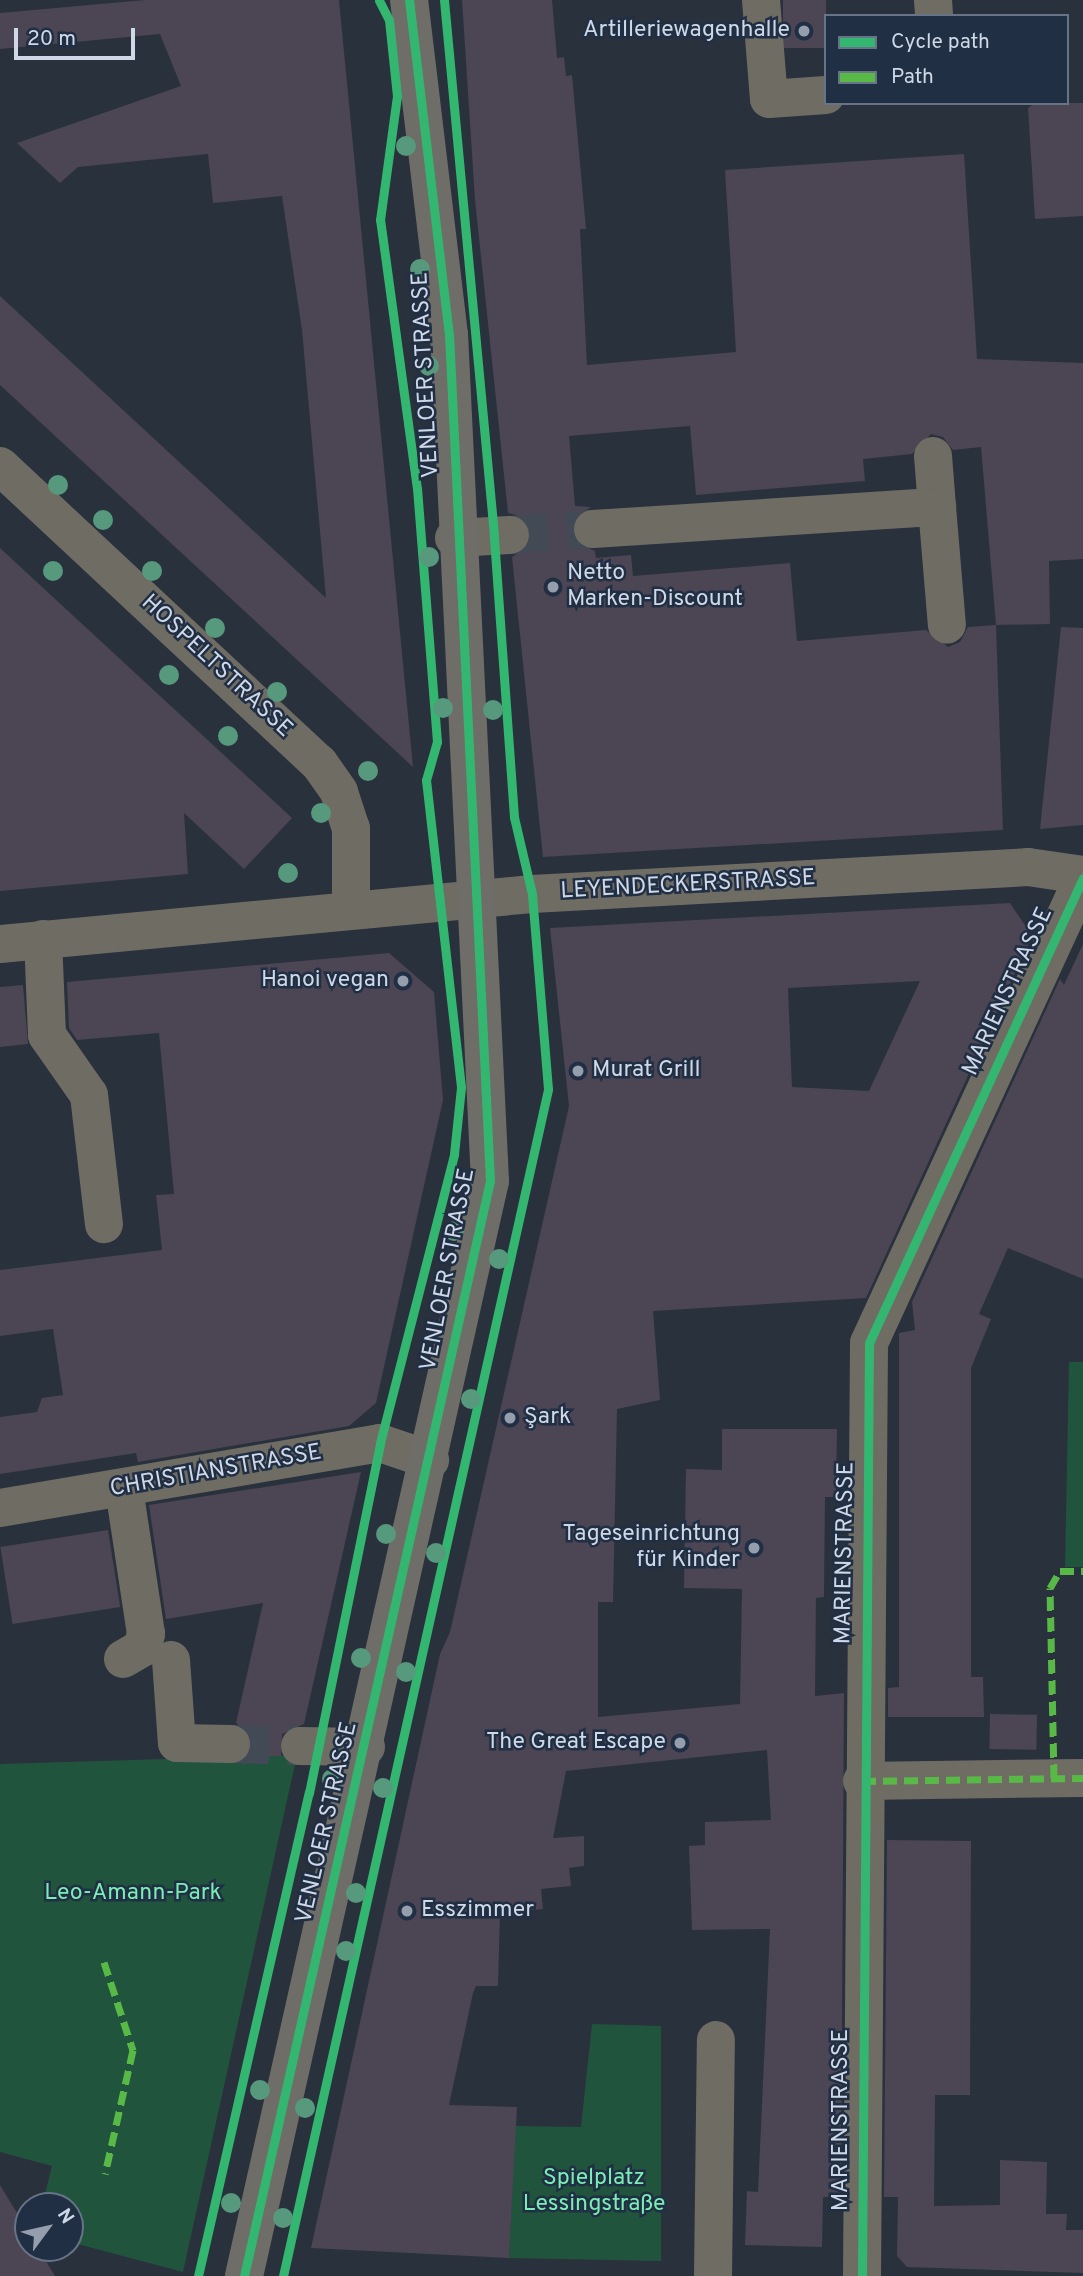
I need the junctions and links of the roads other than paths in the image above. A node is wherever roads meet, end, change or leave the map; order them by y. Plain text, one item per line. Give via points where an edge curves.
1 (409, 0) edge
2 (761, 0) edge
3 (824, 95) edge
4 (933, 456) dead end
5 (0, 466) edge
6 (937, 507) junction
7 (593, 529) tunnel mouth
8 (510, 535) tunnel mouth
9 (454, 538) junction
10 (947, 625) dead end
11 (1083, 877) edge
12 (474, 899) junction
13 (351, 909) junction
14 (43, 939) junction
15 (0, 944) edge
16 (104, 1224) dead end
17 (430, 1460) junction
18 (124, 1488) junction
19 (0, 1508) edge
20 (123, 1659) dead end
21 (171, 1660) dead end
22 (231, 1744) tunnel mouth
23 (300, 1746) tunnel mouth
24 (366, 1747) junction
25 (1083, 1777) edge
26 (862, 1781) junction
27 (716, 2040) dead end
28 (246, 2276) edge
29 (713, 2276) edge
30 (862, 2276) edge

1 - 9 main road, VENLOER STRASSE via 448,322
2 - 3 street via 769,99
4 - 6 street
5 - 13 street, HOSPELTSTRASSE via 318,763 340,793 351,828
6 - 7 street
6 - 10 street
8 - 9 street
9 - 12 main road, VENLOER STRASSE
11 - 12 street, LEYENDECKERSTRASSE via 1028,867
11 - 26 street, MARIENSTRASSE via 869,1343
12 - 13 street, LEYENDECKERSTRASSE
12 - 17 main road, VENLOER STRASSE via 490,1181
13 - 14 street, LEYENDECKERSTRASSE
14 - 15 street, LEYENDECKERSTRASSE
14 - 16 street via 47,1035 89,1095
17 - 18 street, CHRISTIANSTRASSE via 380,1443
17 - 24 main road, VENLOER STRASSE
18 - 19 street, CHRISTIANSTRASSE
18 - 20 street via 146,1634 142,1648
21 - 22 street via 177,1743
23 - 24 street
24 - 28 main road, VENLOER STRASSE
25 - 26 street
26 - 30 street, MARIENSTRASSE
27 - 29 street

